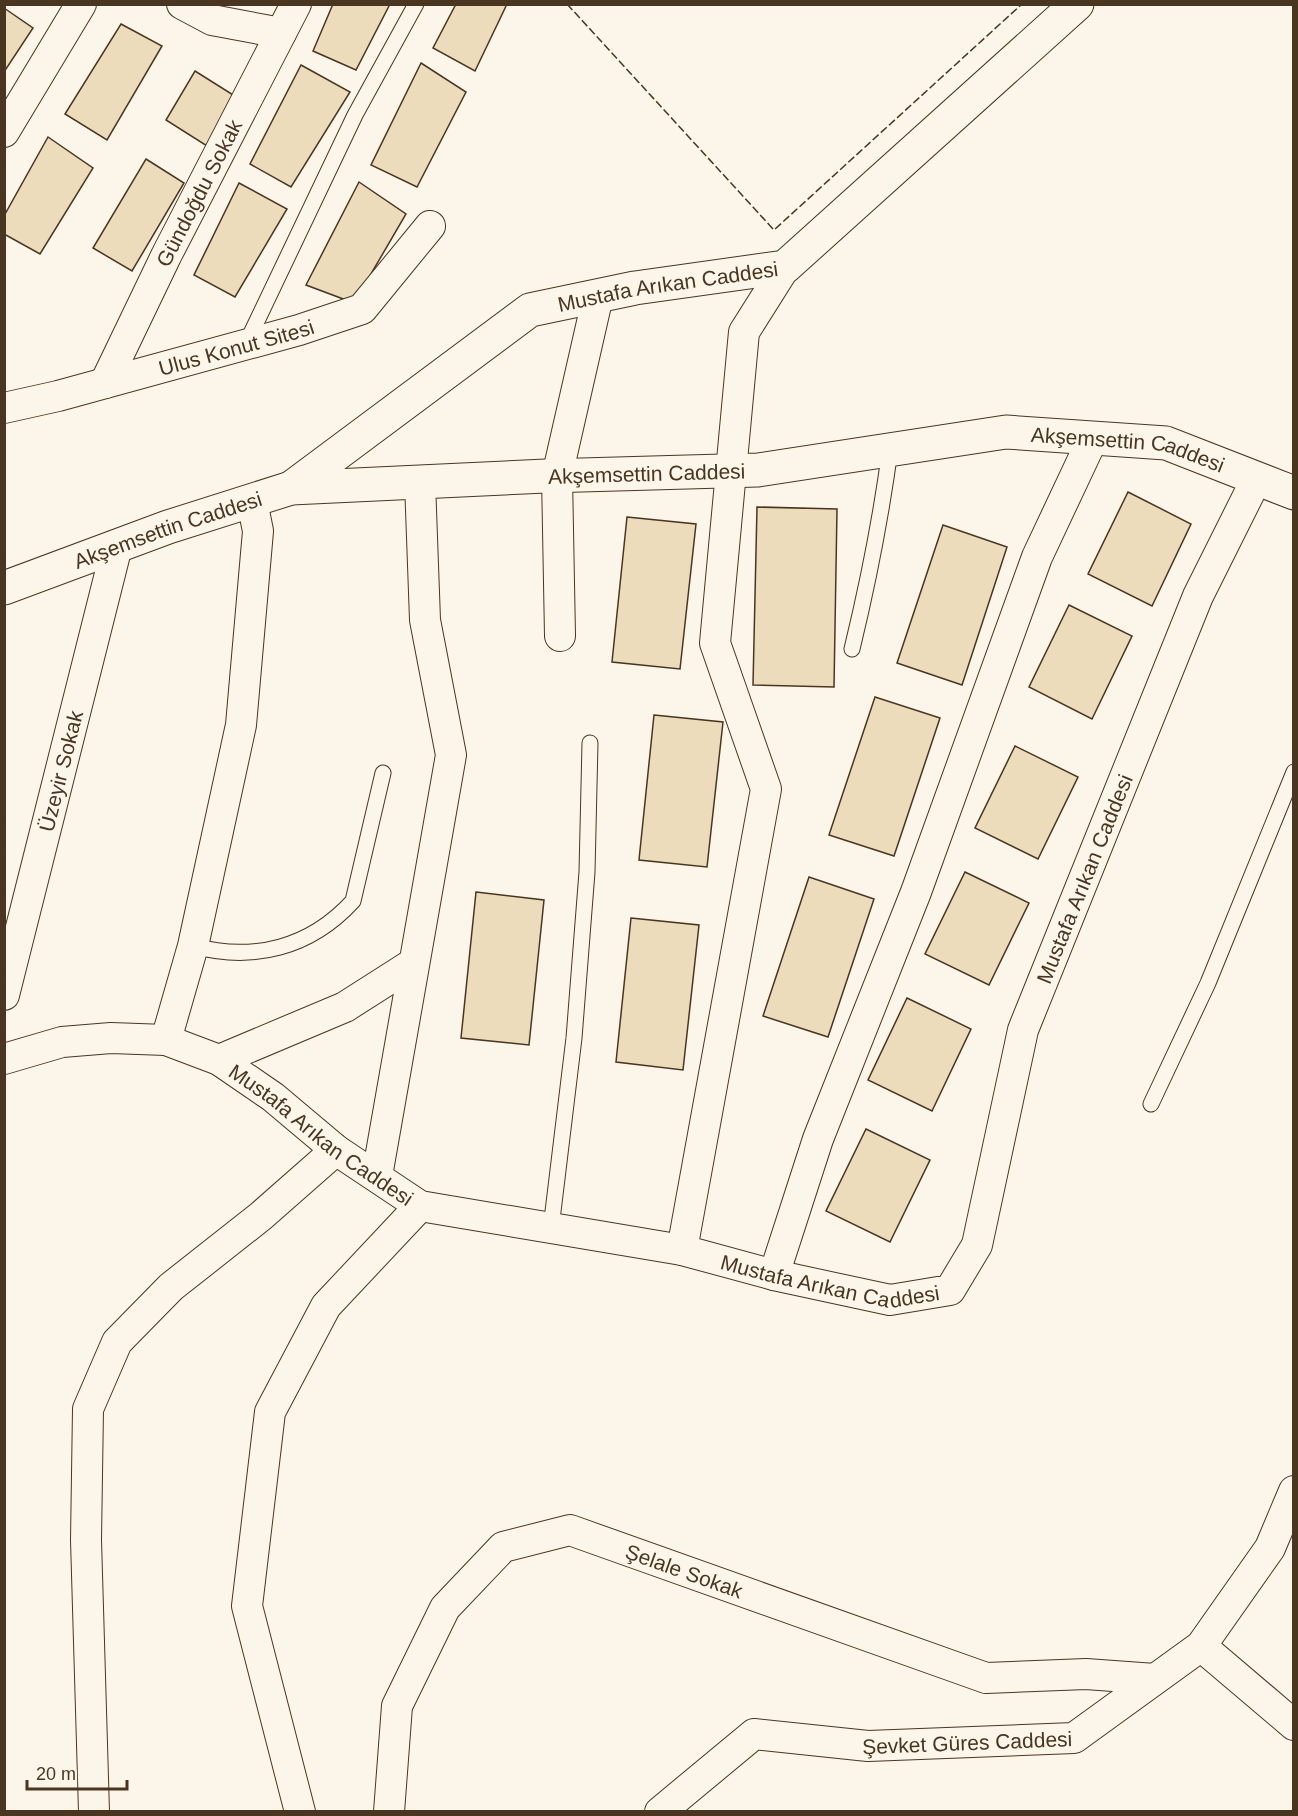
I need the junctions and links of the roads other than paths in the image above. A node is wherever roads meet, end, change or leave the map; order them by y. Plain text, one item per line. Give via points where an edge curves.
1 (81, 4) edge
2 (182, 4) edge
3 (296, 4) edge
4 (416, 4) edge
5 (1077, 4) edge
6 (281, 33) junction
7 (4, 132) edge
8 (430, 226) dead end
9 (785, 267) junction
10 (598, 296) junction
11 (246, 344) junction
12 (105, 383) junction
13 (4, 408) edge
14 (1093, 438) junction
15 (890, 450) junction
16 (732, 470) junction
17 (557, 476) junction
18 (1257, 478) junction
19 (420, 482) junction
20 (291, 488) junction
21 (1293, 493) edge
22 (252, 501) junction
23 (117, 546) junction
24 (4, 588) edge
25 (560, 636) dead end
26 (852, 649) dead end
27 (590, 743) dead end
28 (1293, 772) edge
29 (383, 773) dead end
30 (193, 946) junction
31 (414, 963) junction
32 (4, 995) edge
33 (166, 1040) junction
34 (4, 1059) edge
35 (219, 1060) junction
36 (1151, 1104) dead end
37 (336, 1150) junction
38 (377, 1176) junction
39 (420, 1206) junction
40 (552, 1228) junction
41 (682, 1250) junction
42 (774, 1275) junction
43 (1293, 1491) edge
44 (1202, 1646) junction
45 (1155, 1679) junction
46 (1293, 1725) edge
47 (94, 1812) edge
48 (300, 1812) edge
49 (389, 1812) edge
50 (660, 1812) edge

1 - 7 street
2 - 6 street via 212,20
3 - 6 street, Gündoğdu Sokak
4 - 11 lane via 355,115
5 - 9 street, Mustafa Arıkan Caddesi
6 - 12 street, Gündoğdu Sokak
8 - 11 street, Ulus Konut Sitesi via 362,309
9 - 10 street, Mustafa Arıkan Caddesi
9 - 16 street via 744,332
10 - 17 street
10 - 20 street, Mustafa Arıkan Caddesi via 530,310
11 - 12 street, Ulus Konut Sitesi
12 - 13 street, Ulus Konut Sitesi
14 - 15 street, Akşemsettin Caddesi via 1006,432
14 - 18 street, Akşemsettin Caddesi via 1166,443
14 - 42 street via 1037,557 916,892 818,1139
15 - 16 street, Akşemsettin Caddesi via 758,470
15 - 26 lane via 868,586
16 - 17 street, Akşemsettin Caddesi
16 - 41 street via 716,643 766,789
17 - 19 street, Akşemsettin Caddesi
17 - 25 street
18 - 21 street, Akşemsettin Caddesi
18 - 42 street, Mustafa Arıkan Caddesi via 1198,596 1023,1030 977,1245 950,1290 890,1300
19 - 20 street, Akşemsettin Caddesi
19 - 31 street via 424,620 451,754
20 - 22 street, Akşemsettin Caddesi
22 - 23 street, Akşemsettin Caddesi
22 - 30 street via 258,531 241,725
23 - 24 street, Akşemsettin Caddesi
23 - 32 street, Üzeyir Sokak
27 - 40 lane via 587,872 574,1038
28 - 36 lane via 1208,983
29 - 30 lane via 353,901 339,916 305,938 266,950 222,952
30 - 33 street
31 - 35 street via 345,1007
31 - 38 street
33 - 34 street, Mustafa Arıkan Caddesi via 111,1038 62,1042
33 - 35 street, Mustafa Arıkan Caddesi
35 - 37 street, Mustafa Arıkan Caddesi via 273,1097
37 - 38 street, Mustafa Arıkan Caddesi
37 - 47 street via 171,1287 117,1342 88,1408 86,1540
38 - 39 street, Mustafa Arıkan Caddesi
39 - 40 street, Mustafa Arıkan Caddesi
39 - 48 street via 326,1306 270,1412 247,1606
40 - 41 street, Mustafa Arıkan Caddesi
41 - 42 street, Mustafa Arıkan Caddesi
43 - 44 street, Şevket Güres Caddesi via 1270,1548
44 - 45 street, Şevket Güres Caddesi
44 - 46 street
45 - 49 street, Şelale Sokak via 1086,1674 986,1678 570,1530 503,1547 445,1608 398,1706
45 - 50 street, Şevket Güres Caddesi via 1074,1738 868,1746 754,1734

